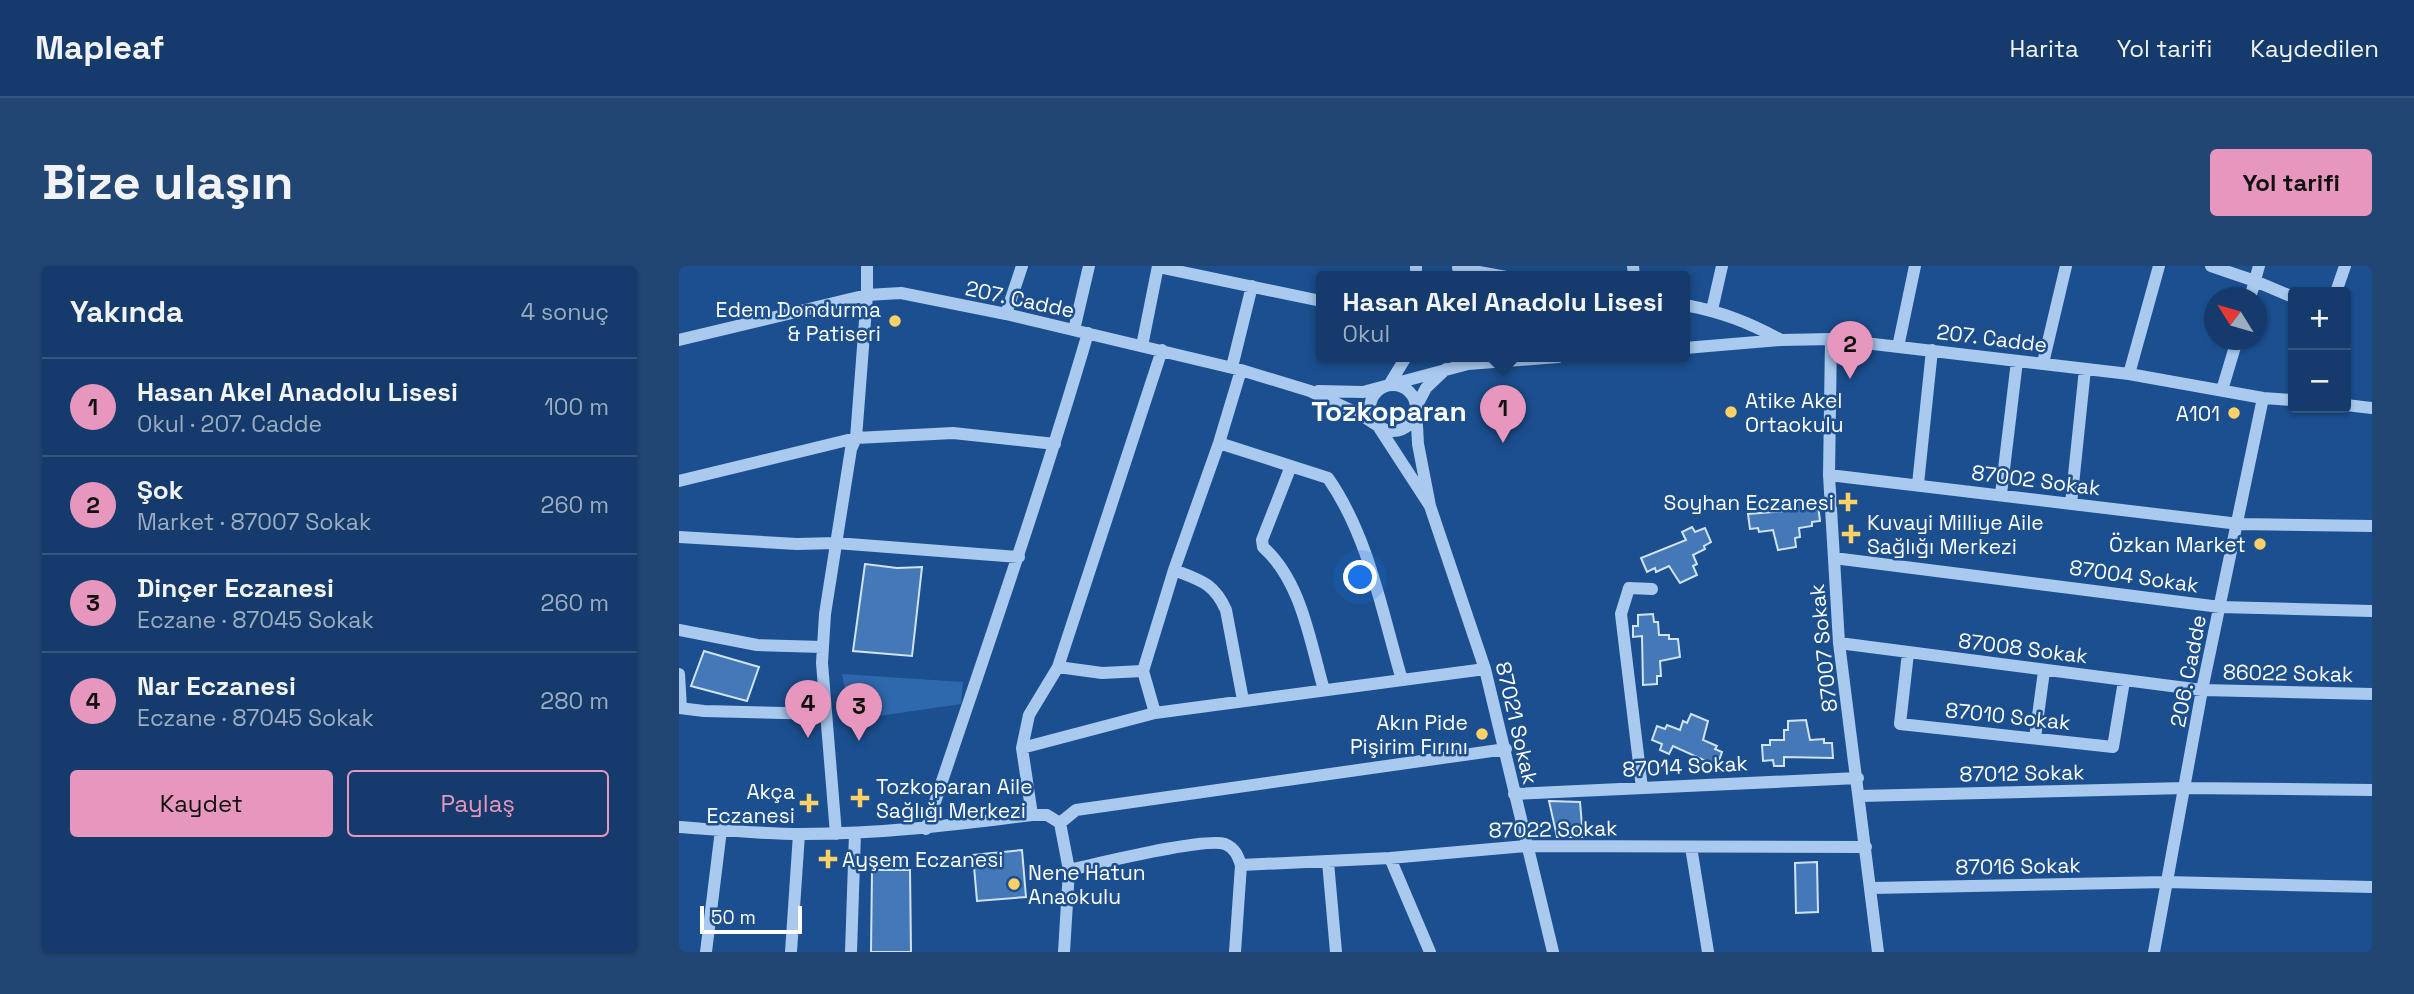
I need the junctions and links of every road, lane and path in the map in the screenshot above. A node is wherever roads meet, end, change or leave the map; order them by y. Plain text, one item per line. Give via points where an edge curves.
1 (867, 266) edge
2 (1022, 266) edge
3 (1089, 266) edge
4 (1722, 266) edge
5 (1915, 266) edge
6 (2066, 266) edge
7 (2159, 266) edge
8 (2211, 266) edge
9 (2259, 266) edge
10 (2344, 266) edge
11 (1158, 267) edge
12 (2255, 281) junction
13 (1252, 286) junction
14 (2253, 287) edge
15 (2338, 287) edge
16 (867, 295) junction
17 (2288, 295) edge
18 (1316, 300) edge
19 (1690, 307) edge
20 (1712, 310) junction
21 (1006, 314) junction
22 (1074, 330) junction
23 (1088, 333) junction
24 (1831, 339) junction
25 (679, 340) edge
26 (1781, 340) junction
27 (1142, 346) junction
28 (1898, 347) junction
29 (1690, 348) edge
30 (1162, 350) junction
31 (1932, 350) junction
32 (2234, 350) edge
33 (2017, 361) junction
34 (1403, 362) edge
35 (1465, 362) edge
36 (2043, 363) junction
37 (1237, 368) junction
38 (1446, 369) junction
39 (2085, 369) junction
40 (2130, 374) junction
41 (1389, 385) junction
42 (2222, 390) junction
43 (1310, 391) junction
44 (2263, 398) junction
45 (2288, 400) edge
46 (2351, 406) edge
47 (1416, 407) junction
48 (2372, 408) edge
49 (1378, 426) junction
50 (856, 438) junction
51 (1219, 443) junction
52 (1055, 444) junction
53 (1290, 466) junction
54 (1829, 475) junction
55 (679, 481) edge
56 (1918, 484) junction
57 (2001, 494) junction
58 (2071, 504) junction
59 (1430, 506) junction
60 (2239, 524) junction
61 (2372, 526) edge
62 (679, 537) edge
63 (836, 542) junction
64 (1019, 557) junction
65 (1834, 558) junction
66 (1174, 570) junction
67 (1652, 589) dead end
68 (2220, 607) junction
69 (2372, 611) edge
70 (679, 630) edge
71 (1839, 643) junction
72 (823, 647) junction
73 (1908, 653) junction
74 (1058, 667) junction
75 (1485, 669) junction
76 (1143, 671) junction
77 (2045, 671) junction
78 (679, 674) edge
79 (1402, 680) junction
80 (2124, 681) junction
81 (1324, 690) junction
82 (2202, 690) junction
83 (2372, 694) edge
84 (1243, 699) junction
85 (680, 708) edge
86 (826, 713) junction
87 (1155, 713) junction
88 (2035, 738) junction
89 (1022, 748) junction
90 (1506, 749) junction
91 (1858, 778) junction
92 (1642, 788) junction
93 (2185, 788) junction
94 (2372, 790) edge
95 (1514, 793) junction
96 (1860, 796) junction
97 (1032, 815) junction
98 (1061, 823) junction
99 (679, 827) edge
100 (926, 829) junction
101 (721, 830) junction
102 (855, 833) junction
103 (799, 834) junction
104 (836, 834) junction
105 (1526, 846) junction
106 (1691, 847) junction
107 (1866, 847) junction
108 (1390, 858) junction
109 (1328, 862) junction
110 (1241, 865) junction
111 (1069, 870) junction
112 (2165, 882) junction
113 (2372, 887) edge
114 (1872, 888) junction
115 (706, 952) edge
116 (791, 952) edge
117 (851, 952) edge
118 (1064, 952) edge
119 (1235, 952) edge
120 (1336, 952) edge
121 (1430, 952) edge
122 (1553, 952) edge
123 (1708, 952) edge
124 (1878, 952) edge
125 (2154, 952) edge

1 - 16 street
2 - 21 street
3 - 22 street
4 - 20 street
5 - 28 street
6 - 36 street
7 - 40 street
8 - 12 street
9 - 12 street
10 - 15 street
11 - 13 street
11 - 27 street
12 - 14 street
12 - 17 street
13 - 18 street
13 - 37 street
16 - 21 street, 207. Cadde via 901,293
16 - 25 street, 207. Cadde
16 - 50 street
19 - 20 street
20 - 26 street via 1748,321
21 - 22 street, 207. Cadde
22 - 23 street, 207. Cadde
23 - 27 street, 207. Cadde
23 - 52 street
24 - 26 street, 207. Cadde
24 - 28 street, 207. Cadde
24 - 54 street, 87007 Sokak
26 - 29 street, 207. Cadde
27 - 30 street, 207. Cadde
28 - 31 street, 207. Cadde
30 - 37 street, 207. Cadde
30 - 74 street
31 - 33 street, 207. Cadde
31 - 56 street
32 - 42 street
33 - 36 street, 207. Cadde
33 - 57 street
34 - 41 street
35 - 38 street
36 - 39 street, 207. Cadde
37 - 43 street, 207. Cadde
37 - 51 street
38 - 41 street
38 - 47 street via 1426,388
39 - 40 street, 207. Cadde
39 - 58 street
40 - 42 street, 207. Cadde
41 - 43 street via 1363,392
41 - 47 street via 1405,387
41 - 49 street via 1376,391 1370,405
42 - 44 street, 207. Cadde
43 - 49 street
44 - 45 street, 207. Cadde
44 - 60 street, 206. Cadde
46 - 48 street
47 - 49 street via 1412,421 1400,430
47 - 59 street
49 - 59 street
50 - 52 street via 953,433
50 - 55 street
50 - 63 street
51 - 53 street
51 - 66 street
52 - 64 street
53 - 79 street via 1328,478 1352,517
53 - 81 street via 1263,547 1294,588
54 - 56 street, 87002 Sokak
54 - 65 street, 87007 Sokak
56 - 57 street, 87002 Sokak
57 - 58 street, 87002 Sokak
58 - 60 street, 87002 Sokak
59 - 75 street, 87021 Sokak
60 - 61 street, 87002 Sokak
60 - 68 street, 206. Cadde
62 - 63 street
63 - 64 street
63 - 72 street
64 - 100 street
65 - 68 street, 87004 Sokak
65 - 71 street, 87007 Sokak
66 - 76 street
66 - 84 street via 1209,584 1220,596
67 - 92 street via 1629,588 1621,614
68 - 69 street, 87004 Sokak
68 - 82 street, 206. Cadde
70 - 72 street via 757,645
71 - 73 street, 87008 Sokak
71 - 91 street, 87007 Sokak
72 - 86 street
73 - 77 street, 87008 Sokak
73 - 88 street, 87010 Sokak via 1900,724
74 - 76 street via 1102,673
74 - 89 street via 1029,715
75 - 79 street
75 - 90 street, 87021 Sokak
76 - 87 street
77 - 80 street, 87008 Sokak
77 - 88 street
78 - 85 street
79 - 81 street
80 - 82 street, 87008 Sokak
80 - 88 street, 87010 Sokak via 2113,747
81 - 84 street
82 - 83 street, 86022 Sokak
82 - 93 street, 206. Cadde
84 - 87 street
85 - 86 street
86 - 104 street
87 - 89 street
89 - 97 street
90 - 95 street, 87021 Sokak
90 - 98 street via 1076,810
91 - 92 street, 87014 Sokak
91 - 96 street, 87007 Sokak
92 - 95 street, 87014 Sokak
93 - 94 street, 87012 Sokak
93 - 96 street, 87012 Sokak
93 - 112 street, 206. Cadde
95 - 105 street, 87021 Sokak
96 - 107 street, 87007 Sokak
97 - 98 street via 1047,815
97 - 100 street
98 - 111 street
99 - 101 street
100 - 102 street
101 - 103 street
101 - 115 street
102 - 104 street
102 - 117 street
103 - 104 street
103 - 116 street
105 - 106 street, 87022 Sokak
105 - 108 street, 87022 Sokak
105 - 122 street, 87021 Sokak
106 - 107 street, 87022 Sokak
106 - 123 street
107 - 114 street, 87007 Sokak
108 - 109 street, 87022 Sokak
108 - 121 street
109 - 110 street, 87022 Sokak
109 - 120 street
110 - 111 street via 1238,854 1226,845 1202,844
110 - 119 street
111 - 118 street
112 - 113 street, 87016 Sokak
112 - 114 street, 87016 Sokak
112 - 125 street, 206. Cadde
114 - 124 street, 87007 Sokak

